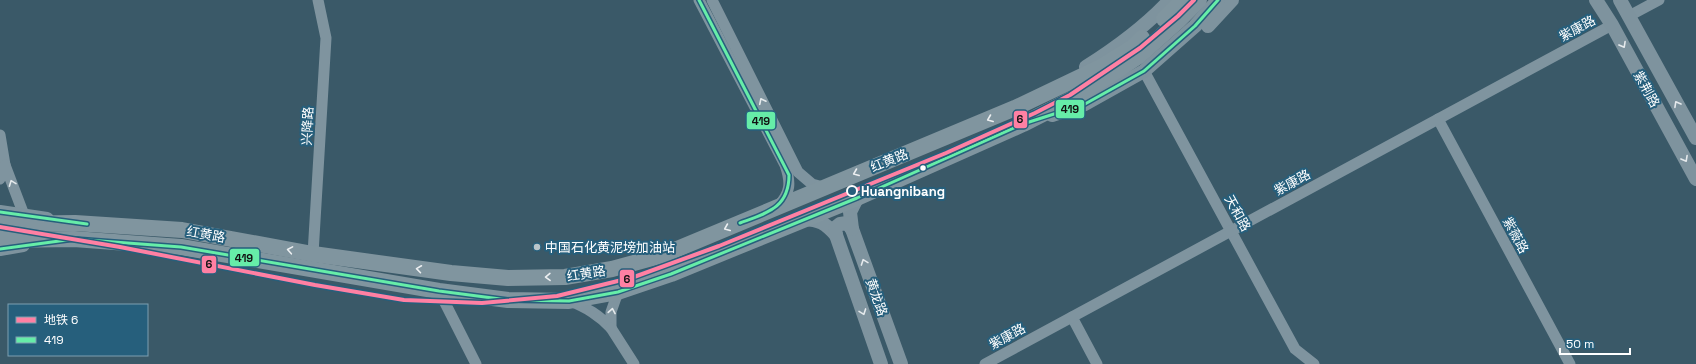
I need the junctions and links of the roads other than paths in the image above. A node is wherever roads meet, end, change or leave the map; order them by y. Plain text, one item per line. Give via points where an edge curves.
1 (318, 0) edge
2 (699, 0) edge
3 (712, 0) edge
4 (1170, 0) edge
5 (1183, 0) edge
6 (1198, 0) edge
7 (1218, 0) edge
8 (1232, 0) edge
9 (1596, 0) edge
10 (1620, 0) edge
11 (1659, 0) edge
12 (1629, 16) junction
13 (1612, 26) junction
14 (1159, 58) junction
15 (1144, 71) junction
16 (1105, 72) junction
17 (1015, 108) junction
18 (1438, 119) junction
19 (1024, 124) junction
20 (0, 134) edge
21 (1696, 138) edge
22 (5, 165) junction
23 (1696, 179) edge
24 (0, 180) edge
25 (823, 187) junction
26 (857, 198) junction
27 (776, 208) junction
28 (0, 212) edge
29 (24, 215) junction
30 (804, 219) junction
31 (0, 224) edge
32 (852, 229) junction
33 (1232, 230) junction
34 (74, 231) junction
35 (836, 235) junction
36 (0, 240) edge
37 (0, 248) edge
38 (313, 254) junction
39 (439, 291) junction
40 (618, 292) junction
41 (570, 301) junction
42 (1072, 317) junction
43 (611, 328) junction
44 (632, 363) edge
45 (476, 364) edge
46 (882, 364) edge
47 (901, 364) edge
48 (985, 364) edge
49 (1097, 364) edge
50 (1314, 364) edge
51 (1570, 364) edge

1 - 38 street, 兴降路 via 326,38
2 - 27 street via 789,175 789,191
25 -> 3 street via 805,179 793,163
4 - 17 main road via 1126,40 1096,61
5 - 16 highway, 红黄路
6 - 16 highway, 红黄路 via 1139,56
7 - 14 main road via 1196,26
8 - 14 main road via 1204,30
9 - 13 main road, 紫荆路
10 - 12 main road, 紫荆路
11 - 12 street
21 -> 12 main road, 紫荆路
13 - 18 street, 紫康路
13 -> 23 main road, 紫荆路
14 - 15 main road
15 - 19 main road via 1085,104
15 - 33 street, 天和路
16 - 17 highway, 红黄路
16 - 19 highway, 红黄路 via 1076,97
17 -> 25 highway, 红黄路
18 - 33 street, 紫康路
18 - 51 street, 紫薇路
19 - 26 highway, 红黄路
20 - 22 street
22 - 24 street
29 -> 22 street
25 - 27 highway, 红黄路
26 - 30 highway, 红黄路
26 - 32 main road, 黄龙路 via 850,212
27 -> 38 highway, 红黄路 via 663,255 612,269 565,277 508,278 451,273
28 - 29 main road
29 - 34 main road
30 - 35 main road via 817,220 828,226
30 - 40 highway, 红黄路 via 671,274
31 - 34 highway, 红黄路
32 - 35 main road via 847,223 840,224 835,228
47 -> 32 main road, 黄龙路
33 - 42 street, 紫康路
33 - 50 street, 天和路 via 1295,349
34 - 36 highway, 红黄路
34 - 37 main road
38 -> 34 highway, 红黄路 via 182,230
34 - 39 highway, 红黄路
35 -> 46 main road, 黄龙路
39 - 41 highway, 红黄路 via 508,300
39 - 45 street
40 - 41 highway, 红黄路
43 -> 40 street via 611,312
41 - 43 street via 601,317
42 - 48 street, 紫康路
42 - 49 street
43 - 44 street

